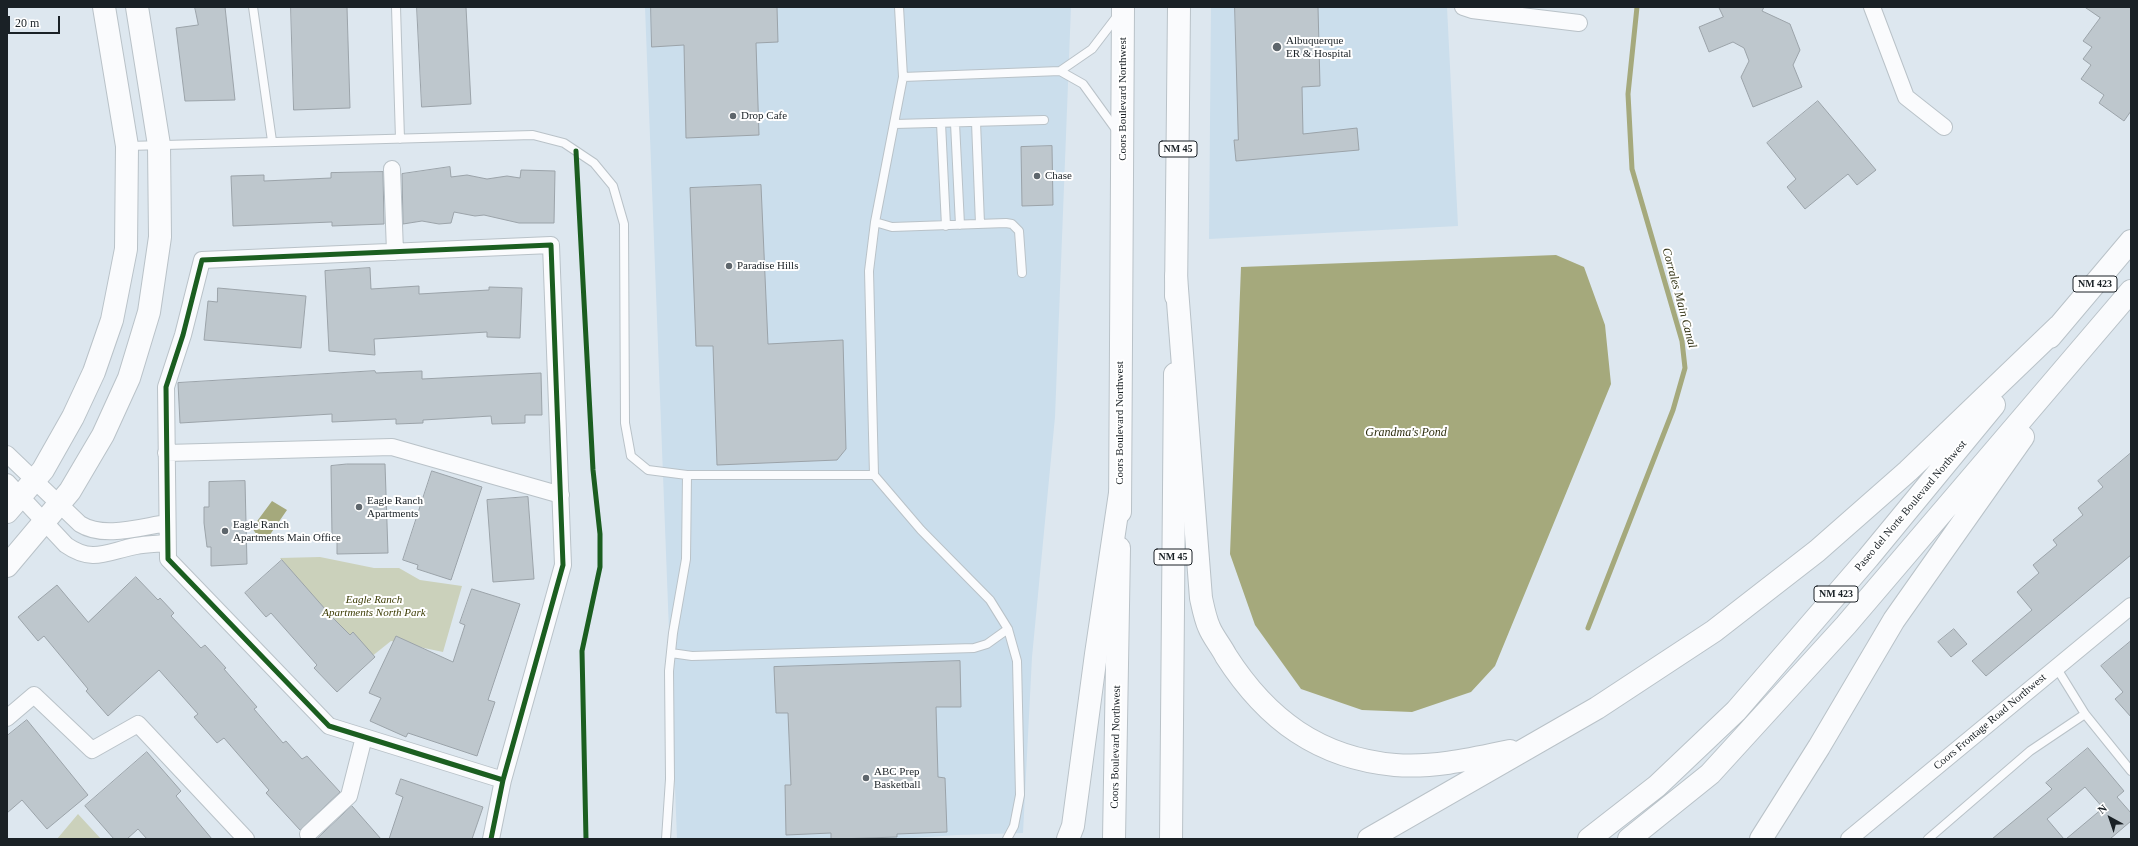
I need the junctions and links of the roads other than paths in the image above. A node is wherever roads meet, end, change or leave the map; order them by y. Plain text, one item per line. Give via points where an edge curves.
1 (104, 7) edge
2 (137, 7) edge
3 (253, 7) edge
4 (396, 7) edge
5 (899, 7) edge
6 (1123, 7) edge
7 (1464, 7) edge
8 (1872, 7) edge
9 (1182, 12) edge
10 (1579, 23) dead end
11 (1060, 71) junction
12 (903, 77) junction
13 (1044, 120) dead end
14 (976, 122) junction
15 (941, 123) junction
16 (955, 123) junction
17 (895, 124) junction
18 (1944, 127) dead end
19 (1122, 138) junction
20 (400, 139) junction
21 (272, 141) junction
22 (159, 145) junction
23 (127, 146) junction
24 (392, 169) dead end
25 (875, 222) junction
26 (980, 224) junction
27 (960, 225) junction
28 (946, 226) junction
29 (2131, 241) edge
30 (395, 252) junction
31 (1022, 273) dead end
32 (1176, 276) junction
33 (2131, 291) edge
34 (2059, 326) junction
35 (2100, 328) junction
36 (166, 453) junction
37 (7, 454) edge
38 (687, 475) junction
39 (874, 475) junction
40 (35, 480) junction
41 (1120, 493) junction
42 (561, 495) junction
43 (12, 497) edge
44 (60, 504) junction
45 (45, 522) junction
46 (167, 524) junction
47 (167, 543) junction
48 (7, 566) edge
49 (2131, 606) edge
50 (1008, 630) junction
51 (670, 653) junction
52 (2056, 667) junction
53 (2085, 714) junction
54 (7, 718) edge
55 (364, 737) junction
56 (1530, 746) junction
57 (2131, 771) edge
58 (503, 780) junction
59 (308, 834) dead end
60 (246, 839) edge
61 (490, 839) edge
62 (666, 839) edge
63 (1007, 839) edge
64 (1068, 839) edge
65 (1114, 839) edge
66 (1170, 839) edge
67 (1369, 839) edge
68 (1589, 839) edge
69 (1630, 839) edge
70 (1761, 839) edge
71 (1849, 839) edge
72 (1928, 839) edge

1 - 23 main road
2 - 22 main road
3 - 21 lane
4 - 20 lane
5 - 12 lane
6 - 11 lane via 1092,49
6 - 19 main road, Coors Boulevard Northwest
7 - 10 street
8 - 18 street via 1906,97
9 - 32 main road, NM 45
11 - 12 lane
11 - 19 lane via 1083,84
12 - 17 lane
13 - 14 lane
14 - 16 lane
14 - 26 lane
15 - 16 lane
15 - 17 lane
15 - 28 lane
16 - 27 lane
17 - 25 lane
19 - 41 main road, Coors Boulevard Northwest
20 - 21 lane
20 - 38 lane via 533,135 564,143 594,163 613,186 624,224 626,423 631,456 648,470
21 - 22 lane
22 - 23 lane
22 - 44 main road via 160,237 149,312 129,378 103,435
23 - 40 main road via 126,250 112,320 94,372 73,417
24 - 30 street
25 - 28 lane via 892,227
25 - 39 lane via 869,271
26 - 27 lane
26 - 31 lane via 1012,224 1019,231
27 - 28 lane
29 - 34 main road, Paseo del Norte Boulevard Northwest / NM 423
30 - 36 street via 202,260 183,335 166,387
30 - 42 street via 551,245
32 - 56 main road via 1201,598 1209,627 1254,694 1283,723 1315,742 1356,759 1397,765 1449,764
32 - 66 main road, NM 45
33 - 35 main road, NM 423
34 - 56 main road via 1908,471 1817,551 1714,631 1597,708
34 - 68 main road, Paseo del Norte Boulevard Northwest / NM 423 via 1868,558 1736,711 1657,786
35 - 69 main road, NM 423 via 1846,625 1710,774
35 - 70 main road via 1894,620
36 - 42 street via 392,447
36 - 46 street
37 - 40 street
38 - 39 lane
38 - 51 lane via 686,559
39 - 50 lane via 921,530 990,600
40 - 43 main road
40 - 44 street
41 - 64 main road via 1073,826
41 - 65 main road, Coors Boulevard Northwest
42 - 58 street via 563,565
43 - 45 street
44 - 45 main road
44 - 46 street via 80,524 97,531
45 - 47 street via 66,545 85,554 112,554 137,545
45 - 48 main road
46 - 47 street
47 - 55 street via 168,559 329,726
49 - 52 street, Coors Frontage Road Northwest
50 - 51 lane via 992,641 974,648 692,656
50 - 63 lane via 1017,662 1020,795 1014,826
51 - 62 lane via 670,779
52 - 53 lane
52 - 71 street, Coors Frontage Road Northwest
53 - 57 lane
53 - 72 lane via 2030,751
54 - 60 street via 34,695 92,750 138,724
55 - 58 street
55 - 59 street via 349,796
56 - 67 main road
58 - 61 street

